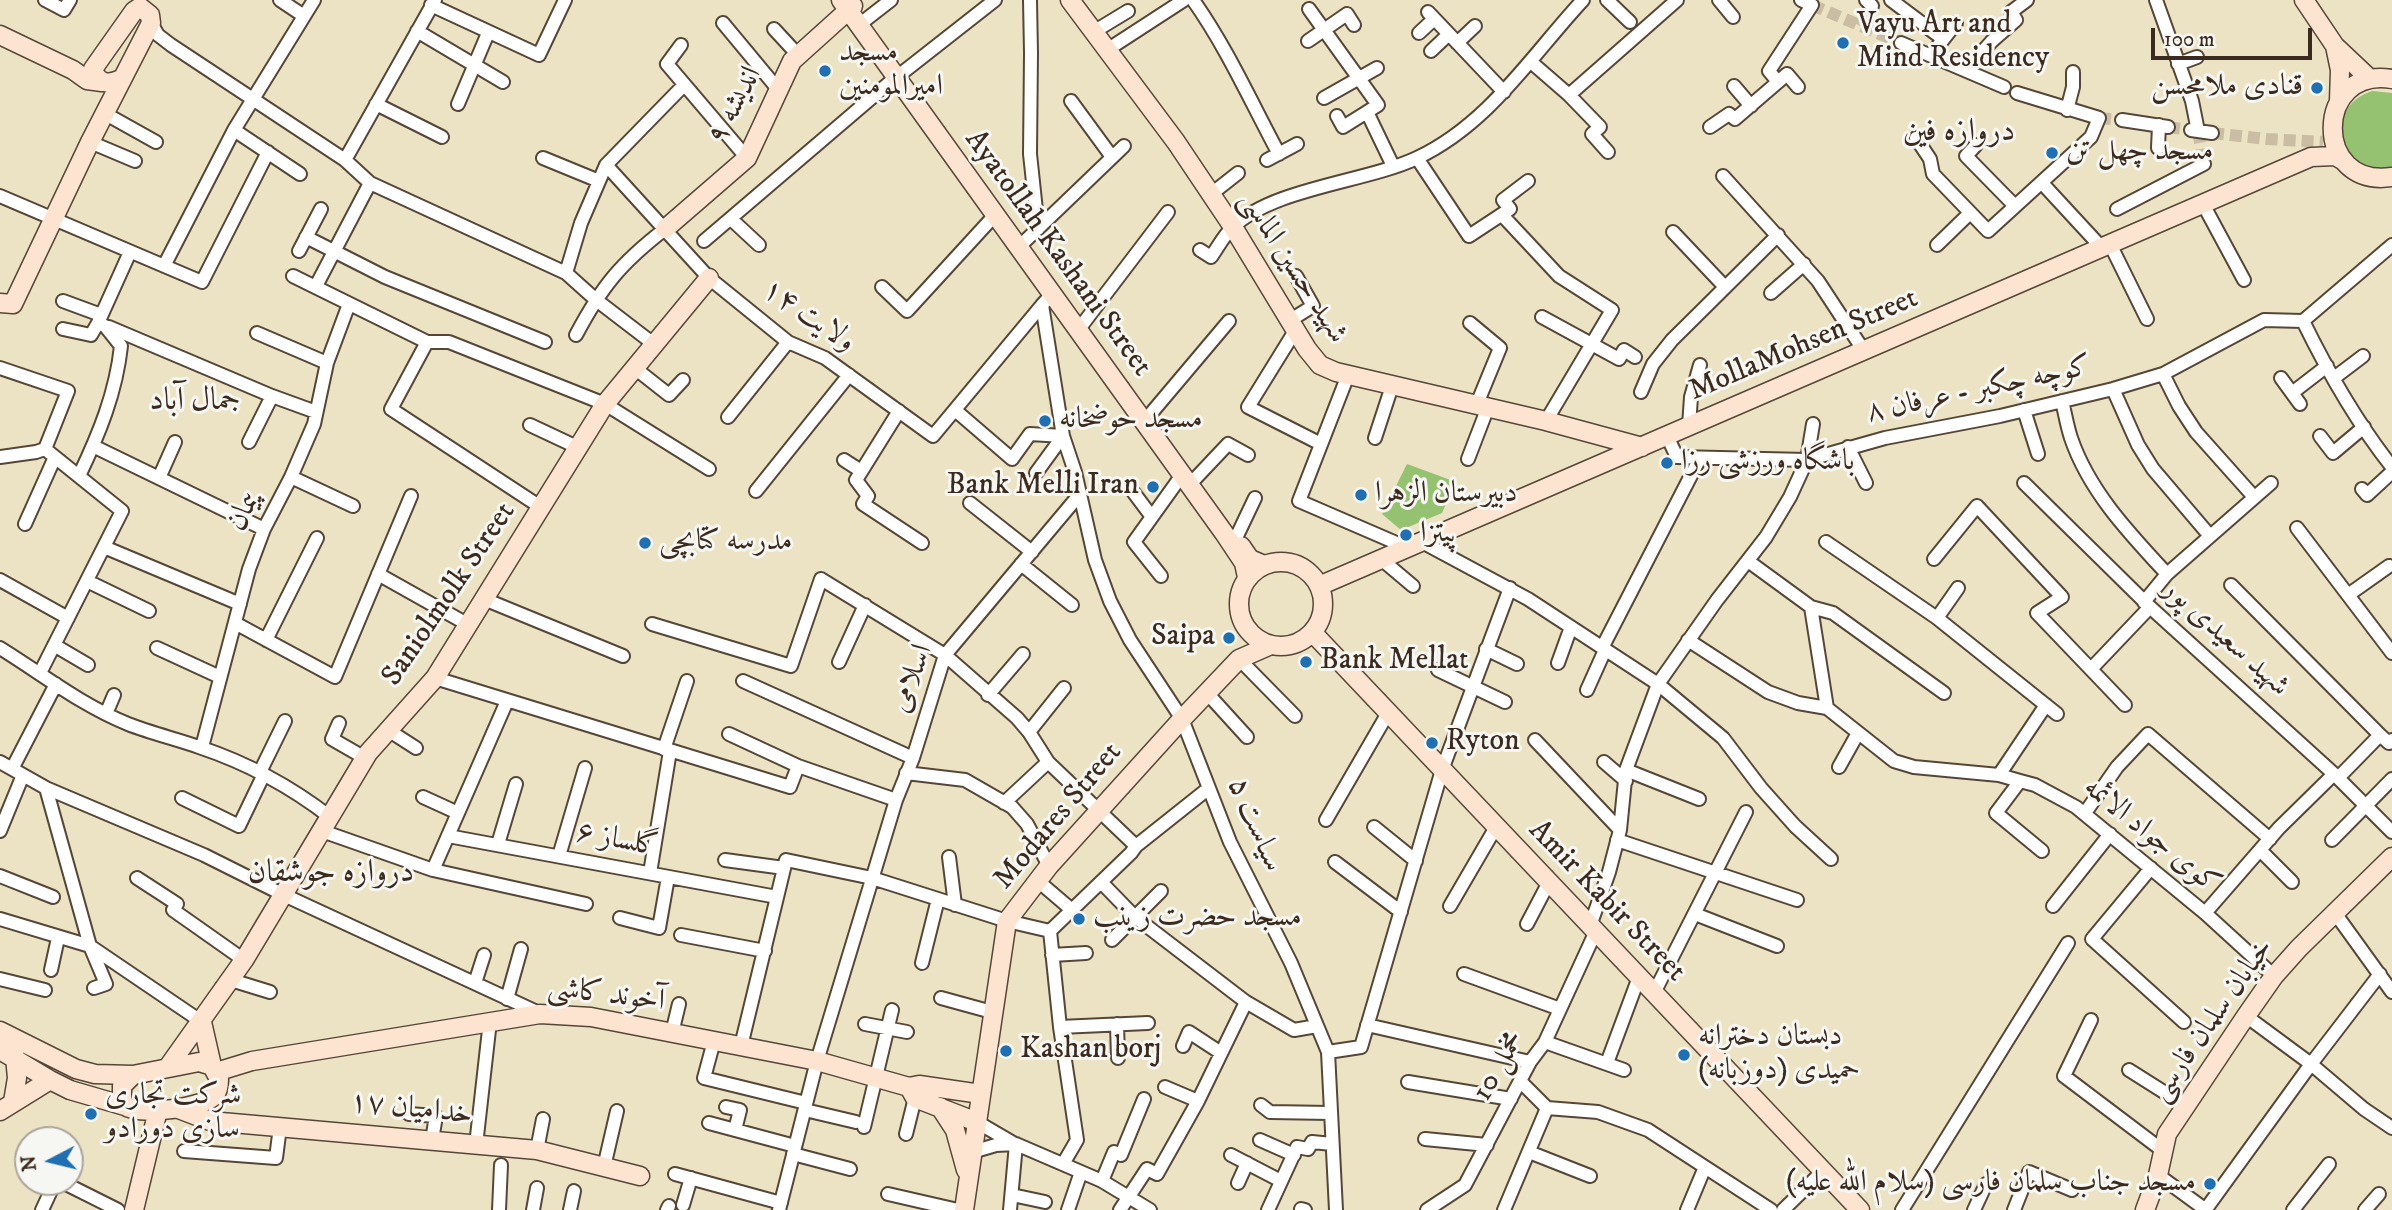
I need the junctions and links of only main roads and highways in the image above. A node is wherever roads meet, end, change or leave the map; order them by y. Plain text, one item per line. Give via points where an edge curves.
1 (1070, 0) edge
2 (2304, 0) edge
3 (848, 4) edge
4 (148, 9) edge
5 (0, 35) edge
6 (2334, 46) junction
7 (899, 75) junction
8 (98, 76) junction
9 (121, 79) junction
10 (2370, 79) junction
11 (2392, 79) edge
12 (2339, 102) junction
13 (2331, 128) junction
14 (2311, 158) junction
15 (2342, 160) junction
16 (2392, 177) edge
17 (665, 229) road end
18 (709, 278) road end
19 (0, 303) edge
20 (1642, 447) junction
21 (1188, 478) junction
22 (1264, 565) junction
23 (1247, 577) junction
24 (1319, 586) junction
25 (1249, 631) junction
26 (1312, 632) junction
27 (1271, 645) junction
28 (1239, 659) junction
29 (2392, 857) edge
30 (202, 1021) junction
31 (0, 1031) edge
32 (7, 1054) edge
33 (252, 1061) junction
34 (168, 1067) junction
35 (214, 1069) junction
36 (133, 1075) junction
37 (50, 1080) junction
38 (912, 1093) junction
39 (981, 1094) junction
40 (216, 1095) junction
41 (7, 1106) edge
42 (125, 1106) junction
43 (940, 1107) junction
44 (167, 1109) junction
45 (977, 1122) junction
46 (640, 1176) dead end
47 (968, 1180) junction
48 (134, 1210) edge
49 (964, 1210) edge
50 (1860, 1210) edge
51 (2145, 1210) edge

1 - 20 main road, شهید حسین الماسی via 1176,142 1320,365
2 - 6 main road
3 - 7 main road, Ayatollah Kashani Street
3 - 7 main road, Ayatollah Kashani Street
3 - 17 main road, اندیشه ۹ via 792,61 747,158
4 - 8 main road via 134,11
4 - 9 main road via 136,53
5 - 8 main road via 73,70
6 - 10 main road
6 - 12 main road via 2340,70
7 - 21 main road, Ayatollah Kashani Street
7 - 21 main road, Ayatollah Kashani Street via 1047,299
8 - 9 main road via 111,83
9 - 19 main road via 13,304
10 - 11 main road
10 - 12 main road via 2347,91
12 - 13 main road
13 - 14 main road
13 - 15 main road
14 - 15 main road via 2335,156
14 - 20 main road, MollaMohsen Street
15 - 16 main road via 2360,174
18 - 30 main road, Saniolmolk Street via 605,404 435,678 365,758 244,960
20 - 24 main road, MollaMohsen Street
21 - 22 main road, Ayatollah Kashani Street via 1250,559
21 - 23 main road, Ayatollah Kashani Street via 1244,563
22 - 23 main road
22 - 24 main road via 1292,563
23 - 25 main road via 1238,600
24 - 26 main road via 1323,605
25 - 27 main road
25 - 28 main road
26 - 27 main road via 1293,644
26 - 50 main road, Amir Kabir Street
27 - 28 main road
28 - 39 main road, Modares Street via 1043,873 1007,921
29 - 51 main road, خیابان سلمان فارسی via 2274,976 2246,1016 2167,1134
30 - 34 main road, Saniolmolk Street
30 - 35 main road
31 - 36 main road, آخوند کاشی via 76,1069
32 - 37 main road
32 - 41 main road via 18,1079
33 - 35 main road, آخوند کاشی
33 - 38 main road, آخوند کاشی via 540,1014 591,1017 817,1061 877,1077
33 - 40 main road
34 - 35 main road, آخوند کاشی via 199,1062
34 - 36 main road, آخوند کاشی
35 - 40 main road via 219,1088
36 - 42 main road via 122,1086
37 - 41 main road
37 - 42 main road
38 - 39 main road, آخوند کاشی via 919,1085
38 - 43 main road, آخوند کاشی
39 - 45 main road, Modares Street
40 - 44 main road
42 - 44 main road via 139,1111
43 - 45 main road, آخوند کاشی
43 - 47 main road via 955,1130
44 - 46 main road, خدامیان ۱۷ via 210,1121 537,1150
44 - 48 main road
45 - 47 main road, Modares Street
47 - 49 main road, Modares Street

